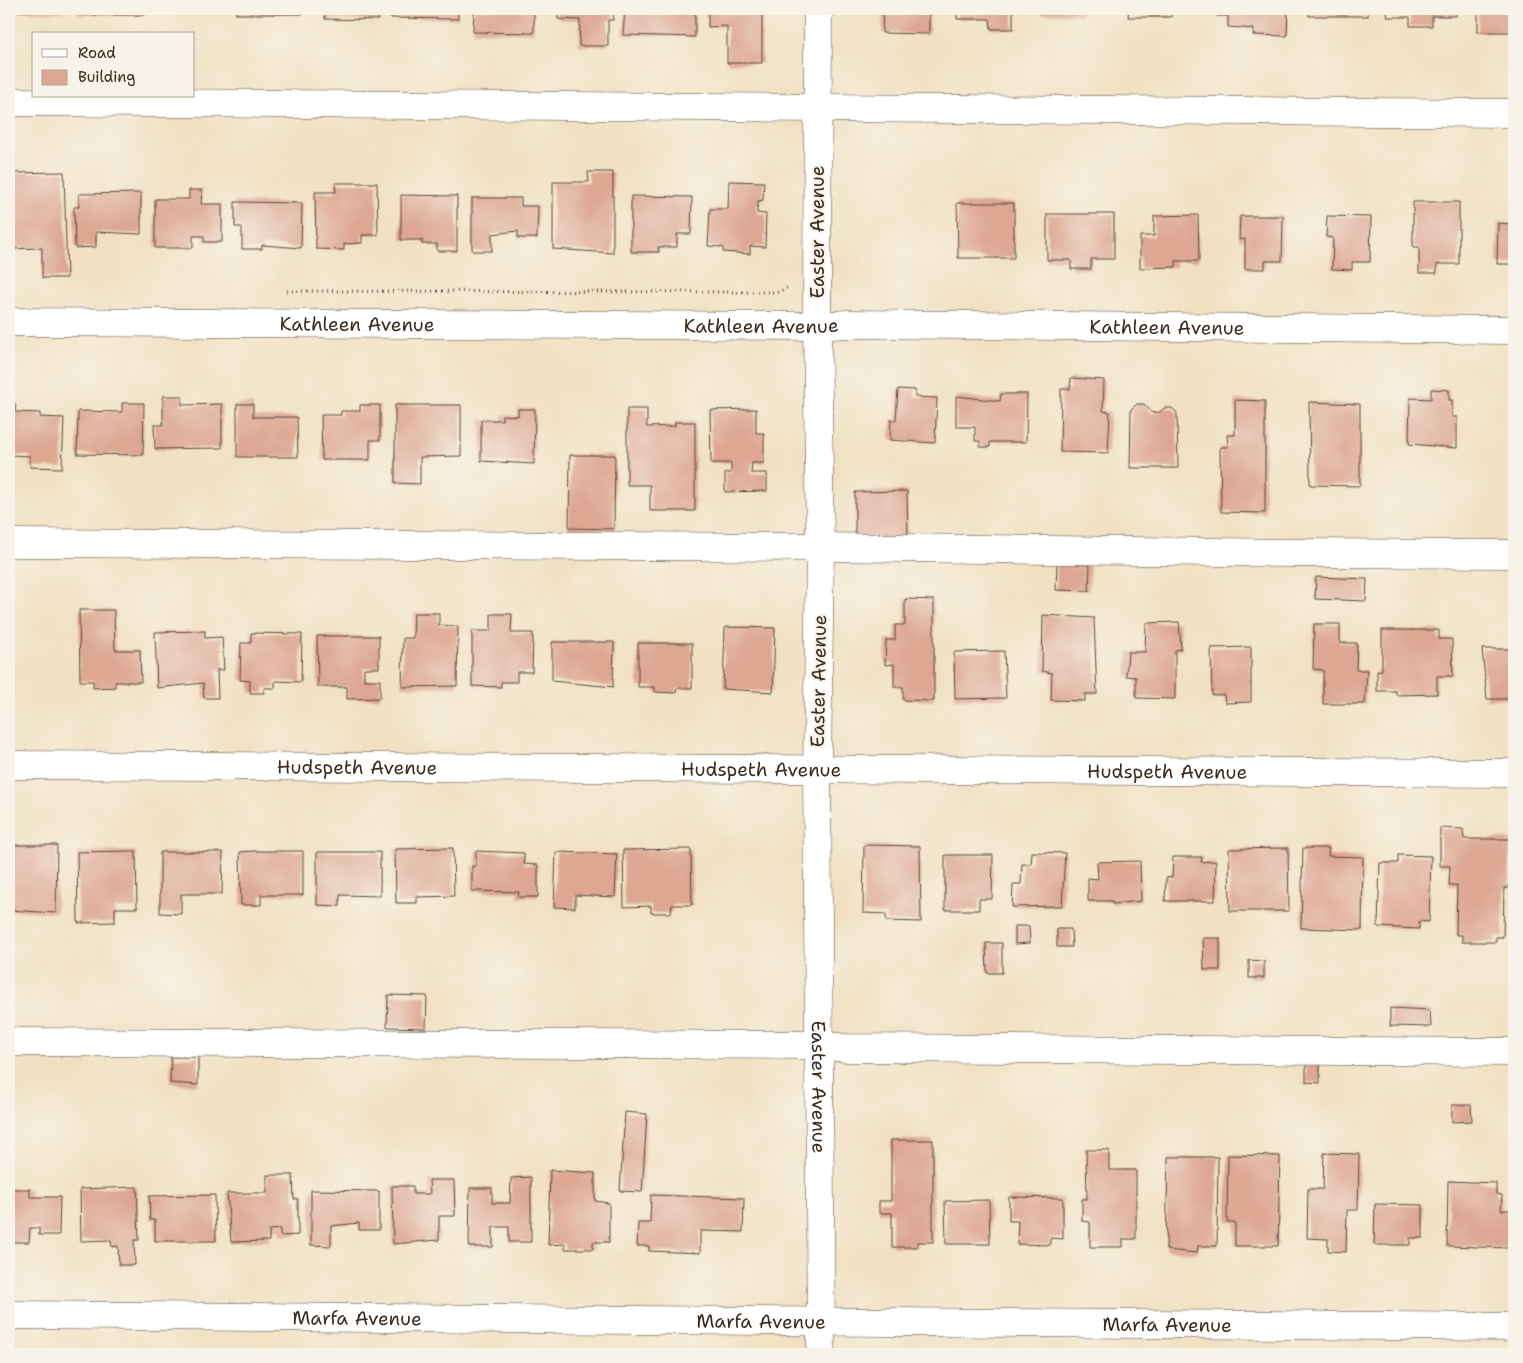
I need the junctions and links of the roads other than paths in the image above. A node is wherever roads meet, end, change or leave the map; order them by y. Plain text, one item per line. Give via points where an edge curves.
1 (818, 9) edge
2 (9, 102) edge
3 (817, 107) junction
4 (1514, 113) edge
5 (9, 322) edge
6 (817, 326) junction
7 (1514, 330) edge
8 (9, 543) edge
9 (820, 547) junction
10 (1514, 554) edge
11 (9, 765) edge
12 (817, 770) junction
13 (1514, 773) edge
14 (9, 1042) edge
15 (818, 1045) junction
16 (1514, 1052) edge
17 (9, 1316) edge
18 (821, 1322) junction
19 (1514, 1327) edge
20 (821, 1354) edge

1 - 3 street, Easter Avenue
2 - 3 street
3 - 4 street
3 - 6 street, Easter Avenue
5 - 6 street, Kathleen Avenue
6 - 7 street, Kathleen Avenue
6 - 9 street, Easter Avenue
8 - 9 street
9 - 10 street
9 - 12 street, Easter Avenue
11 - 12 street, Hudspeth Avenue
12 - 13 street, Hudspeth Avenue
12 - 15 street, Easter Avenue
14 - 15 street
15 - 16 street via 846,1048
15 - 18 street, Easter Avenue
17 - 18 street, Marfa Avenue
18 - 19 street, Marfa Avenue
18 - 20 street, Easter Avenue

